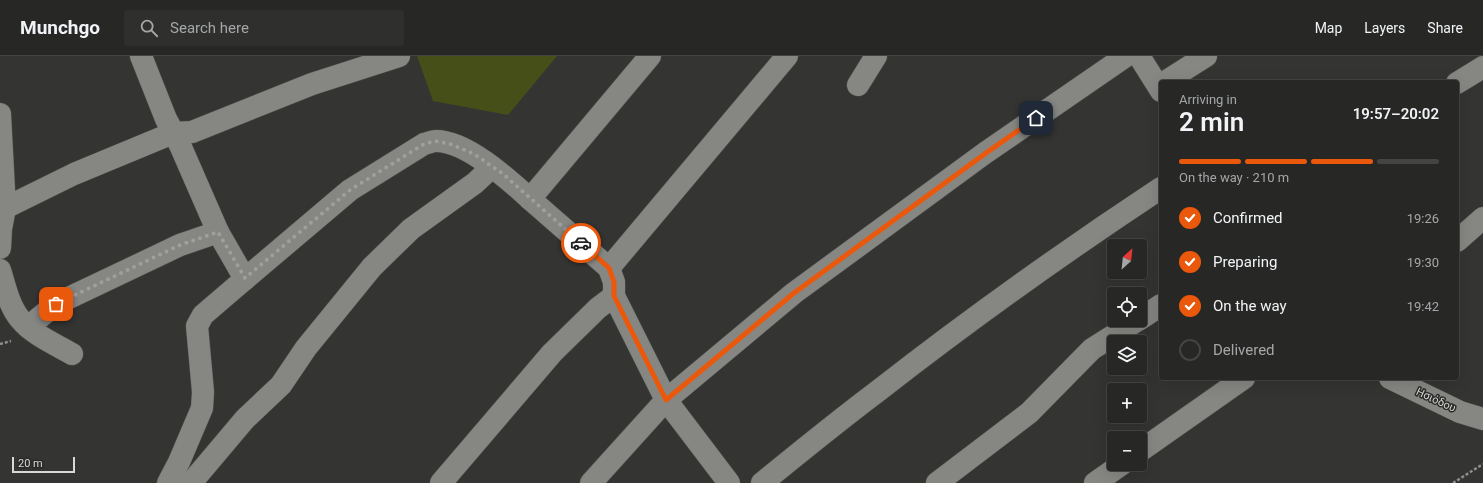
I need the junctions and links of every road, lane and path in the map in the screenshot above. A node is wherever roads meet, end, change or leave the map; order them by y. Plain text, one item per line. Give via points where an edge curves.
1 (141, 56) edge
2 (399, 56) edge
3 (650, 56) edge
4 (787, 56) edge
5 (876, 56) edge
6 (1126, 56) edge
7 (1139, 56) edge
8 (1206, 56) edge
9 (1483, 67) edge
10 (1170, 80) edge
11 (1459, 82) edge
12 (1159, 83) edge
13 (858, 85) dead end
14 (0, 114) edge
15 (173, 133) junction
16 (492, 167) junction
17 (1159, 189) edge
18 (530, 199) junction
19 (5, 208) junction
20 (1483, 218) edge
21 (218, 232) junction
22 (1459, 239) edge
23 (0, 248) edge
24 (609, 268) junction
25 (0, 270) edge
26 (245, 278) junction
27 (614, 296) junction
28 (1159, 306) edge
29 (1147, 314) edge
30 (28, 327) junction
31 (1126, 327) edge
32 (72, 354) dead end
33 (1241, 380) edge
34 (1394, 380) edge
35 (666, 400) junction
36 (1483, 419) edge
37 (1147, 446) edge
38 (1483, 464) edge
39 (1112, 471) edge
40 (168, 483) edge
41 (191, 483) edge
42 (441, 483) edge
43 (591, 483) edge
44 (729, 483) edge
45 (762, 483) edge
46 (937, 483) edge
47 (1095, 483) edge
48 (1453, 483) edge

1 - 15 street
2 - 15 street via 312,84 192,132
3 - 18 street
4 - 24 street
5 - 13 street
6 - 35 street via 986,153 794,293
7 - 12 street
8 - 10 street
9 - 11 street
14 - 19 street
15 - 19 street via 74,174
15 - 21 street
16 - 18 street
16 - 26 street via 474,154 450,144 436,141 424,144 350,190
16 - 41 street via 475,183 411,229 372,267 306,348 281,385 245,419
17 - 45 street via 1089,236 878,390
18 - 24 street
19 - 23 street
20 - 22 street
21 - 26 street
21 - 30 street via 180,245 56,304
24 - 27 street via 614,282
25 - 30 street via 9,300 19,319
26 - 40 street via 202,316 197,326 202,408
27 - 35 street
27 - 42 street via 552,353
28 - 29 street
30 - 32 street
31 - 46 street via 1092,349 1029,413
33 - 37 street
34 - 36 street, Ησιόδου via 1460,412
35 - 43 street
35 - 44 street
38 - 48 path
39 - 47 street

